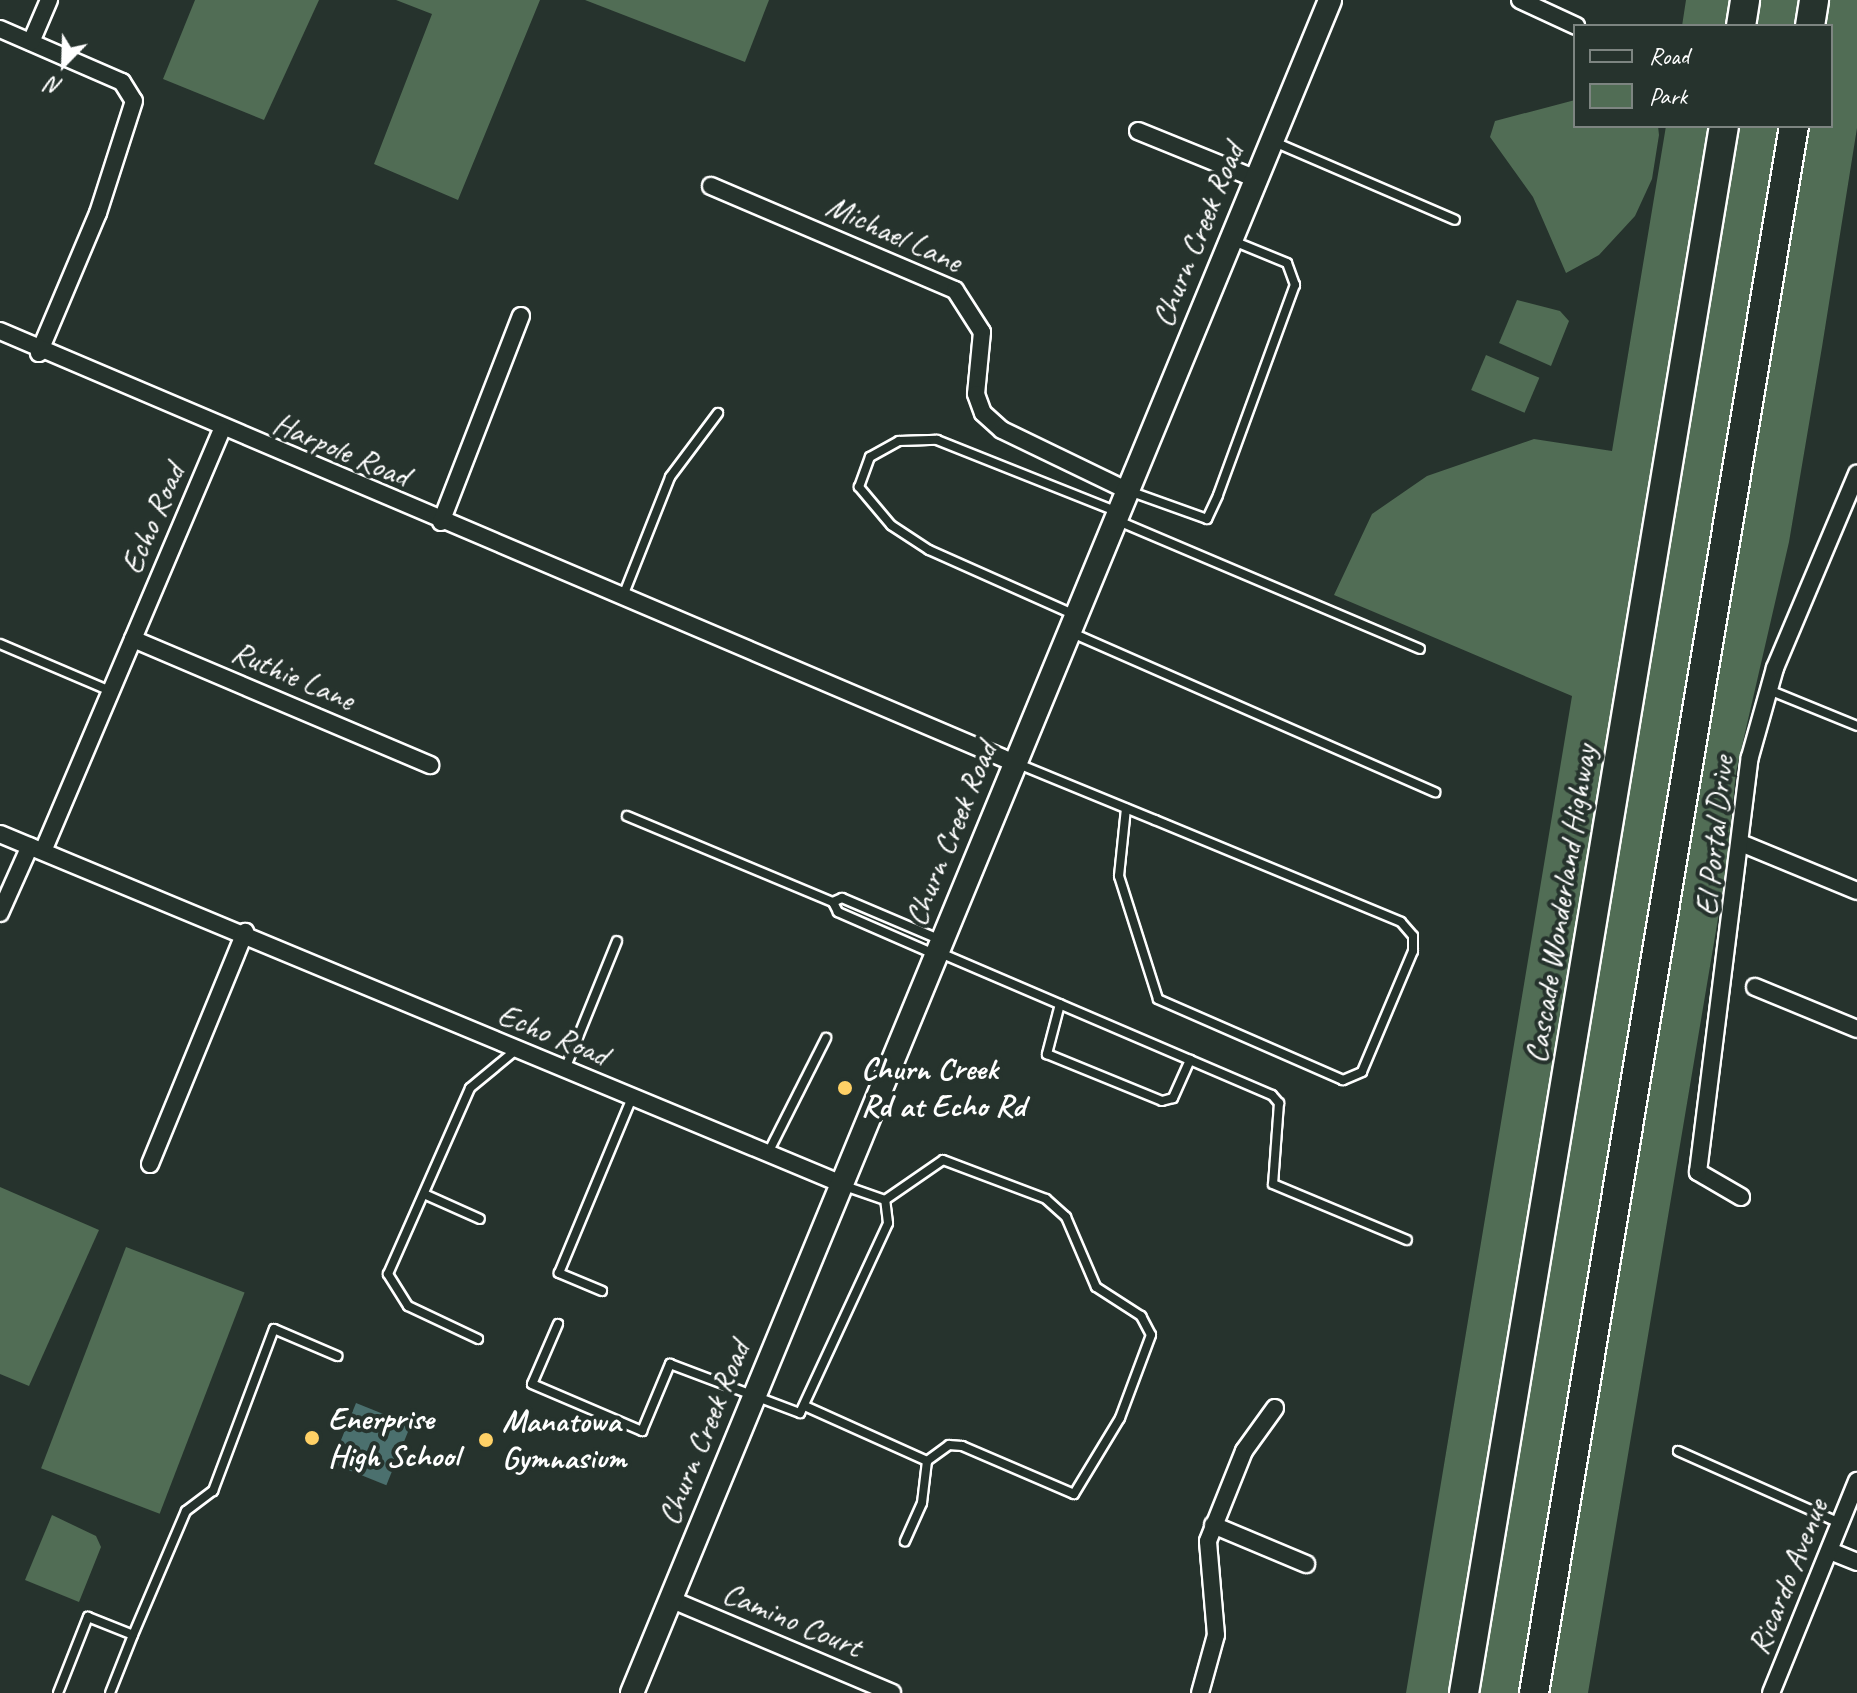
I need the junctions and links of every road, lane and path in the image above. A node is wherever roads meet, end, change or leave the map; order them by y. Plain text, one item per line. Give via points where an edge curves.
1 (49, 0) edge
2 (1330, 0) edge
3 (1520, 0) edge
4 (1745, 0) edge
5 (1814, 0) edge
6 (1741, 24) edge
7 (1810, 24) edge
8 (1573, 25) edge
9 (0, 29) edge
10 (31, 42) junction
11 (1724, 128) edge
12 (1794, 128) edge
13 (1138, 131) dead end
14 (1271, 141) junction
15 (1256, 179) junction
16 (711, 186) dead end
17 (1455, 220) dead end
18 (1231, 239) junction
19 (521, 316) dead end
20 (0, 331) edge
21 (39, 353) junction
22 (718, 413) dead end
23 (222, 430) junction
24 (1857, 474) edge
25 (1128, 491) junction
26 (1851, 504) edge
27 (1117, 516) junction
28 (441, 522) junction
29 (623, 597) junction
30 (1073, 624) junction
31 (133, 639) junction
32 (0, 644) edge
33 (1420, 649) dead end
34 (1768, 689) junction
35 (111, 691) junction
36 (1857, 726) edge
37 (1015, 763) junction
38 (430, 765) dead end
39 (1435, 792) dead end
40 (1126, 808) junction
41 (627, 816) dead end
42 (0, 834) edge
43 (1743, 844) junction
44 (37, 849) junction
45 (1857, 891) edge
46 (833, 902) junction
47 (0, 913) edge
48 (245, 932) junction
49 (617, 941) dead end
50 (938, 949) junction
51 (1755, 987) dead end
52 (1060, 1004) junction
53 (1857, 1029) edge
54 (826, 1038) dead end
55 (516, 1050) junction
56 (1190, 1060) junction
57 (565, 1070) junction
58 (632, 1098) junction
59 (767, 1154) junction
60 (150, 1164) dead end
61 (842, 1184) junction
62 (424, 1194) junction
63 (1741, 1197) dead end
64 (885, 1200) junction
65 (480, 1219) dead end
66 (1407, 1240) dead end
67 (602, 1291) dead end
68 (558, 1324) dead end
69 (478, 1339) dead end
70 (337, 1356) dead end
71 (753, 1399) junction
72 (807, 1407) junction
73 (1275, 1408) dead end
74 (1678, 1451) dead end
75 (927, 1461) junction
76 (1857, 1481) edge
77 (1841, 1523) junction
78 (1213, 1525) junction
79 (905, 1541) dead end
80 (1830, 1551) junction
81 (1857, 1562) edge
82 (1306, 1564) dead end
83 (670, 1599) junction
84 (133, 1635) junction
85 (58, 1693) edge
86 (110, 1693) edge
87 (632, 1693) edge
88 (892, 1693) edge
89 (1200, 1693) edge
90 (1464, 1693) edge
91 (1534, 1693) edge
92 (1771, 1693) edge

1 - 10 street
2 - 14 main road, Churn Creek Road
3 - 8 street
4 - 6 highway
5 - 7 highway
9 - 10 street
10 - 21 street via 122,82 134,101 98,213
11 - 90 highway, Cascade Wonderland Highway
12 - 91 highway
13 - 15 street
14 - 15 main road, Churn Creek Road
14 - 17 lane
15 - 18 main road, Churn Creek Road
16 - 25 street, Michael Lane via 955,290 982,332 976,394 983,413 1002,430
18 - 25 main road, Churn Creek Road
18 - 25 lane via 1287,263 1295,285 1218,495 1207,519
19 - 28 street
20 - 21 street, Harpole Road
21 - 23 street, Harpole Road
22 - 29 lane via 670,477
23 - 28 street, Harpole Road
23 - 31 street, Echo Road
24 - 26 street, El Portal Drive
25 - 27 main road, Churn Creek Road
26 - 34 street, El Portal Drive
27 - 30 main road, Churn Creek Road
27 - 30 lane via 937,440 899,441 870,457 859,487 891,525
27 - 33 lane
28 - 29 street, Harpole Road
29 - 37 street, Harpole Road
30 - 37 main road, Churn Creek Road
30 - 39 lane
31 - 35 street, Echo Road
31 - 38 street, Ruthie Lane
32 - 35 lane
34 - 36 lane
34 - 43 street, El Portal Drive via 1750,757
35 - 44 street, Echo Road
37 - 40 lane
37 - 50 main road, Churn Creek Road
40 - 40 lane via 1401,922 1413,936 1413,951 1362,1072 1343,1080 1158,999 1119,876
41 - 46 lane
42 - 44 street, Echo Road
43 - 45 street
43 - 63 street, El Portal Drive via 1698,1172
44 - 47 street
44 - 48 street, Echo Road
46 - 50 lane via 838,912
46 - 50 lane via 842,898
48 - 55 street, Echo Road
48 - 60 street
49 - 57 lane
50 - 52 lane
50 - 61 main road, Churn Creek Road
51 - 53 street
52 - 56 lane
52 - 56 lane via 1045,1049 1168,1101
54 - 59 lane
55 - 57 street, Echo Road
55 - 62 lane via 470,1088
56 - 66 lane via 1279,1103 1273,1184
57 - 58 street, Echo Road
58 - 59 street, Echo Road
58 - 67 lane via 559,1273
59 - 61 street, Echo Road
61 - 64 lane
61 - 71 main road, Churn Creek Road
62 - 65 lane
62 - 69 lane via 388,1274 390,1286 408,1306
64 - 72 lane via 888,1223
64 - 75 lane via 943,1160 1046,1199 1066,1217 1096,1287 1141,1316 1151,1335 1120,1418 1074,1494 962,1446 949,1445
68 - 71 lane via 532,1384 642,1431 670,1364
70 - 84 lane via 274,1329 213,1491 186,1511
71 - 72 lane via 786,1413
71 - 83 main road, Churn Creek Road
72 - 75 lane
73 - 78 street via 1244,1451
74 - 77 lane
75 - 79 lane via 922,1503
76 - 77 street, Ricardo Avenue
77 - 80 street, Ricardo Avenue
78 - 82 street
78 - 89 street via 1206,1565 1216,1646
80 - 81 street
80 - 92 street, Ricardo Avenue
83 - 87 main road, Churn Creek Road
83 - 88 street, Camino Court
84 - 85 lane via 88,1617
84 - 86 lane

